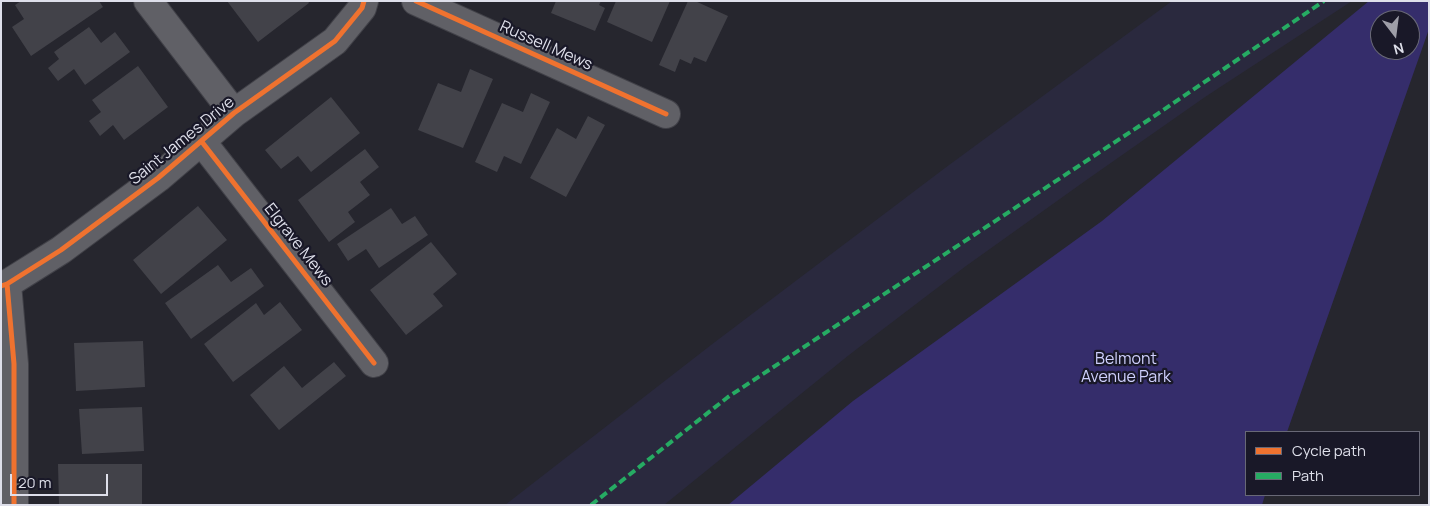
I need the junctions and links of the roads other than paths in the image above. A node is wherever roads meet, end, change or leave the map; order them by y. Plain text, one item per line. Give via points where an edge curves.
1 (148, 1) edge
2 (364, 1) edge
3 (416, 1) edge
4 (234, 113) junction
5 (666, 114) dead end
6 (202, 142) junction
7 (4, 285) edge
8 (374, 363) dead end
9 (14, 505) edge

1 - 4 street
2 - 4 street, Saint James Drive via 335,42
3 - 5 street, Russell Mews
4 - 6 street, Saint James Drive
6 - 7 street, Saint James Drive via 62,250
6 - 8 street, Elgrave Mews
7 - 9 street via 14,364

